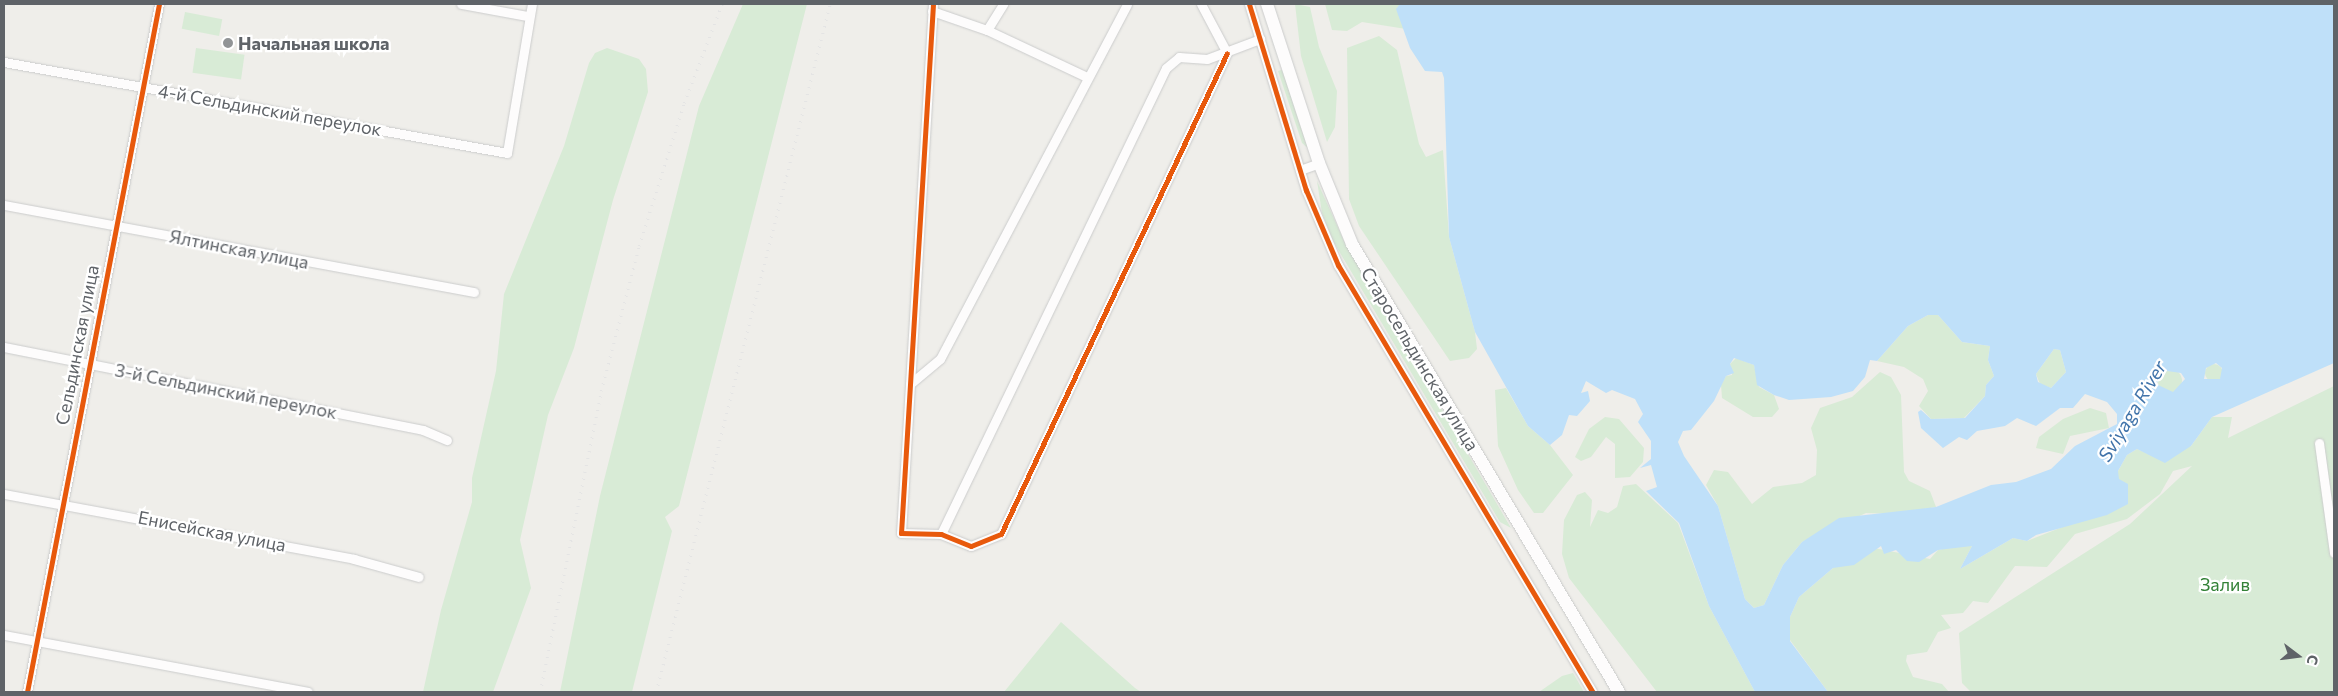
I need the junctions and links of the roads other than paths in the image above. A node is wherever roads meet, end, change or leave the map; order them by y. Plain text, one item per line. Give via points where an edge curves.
1 (159, 4) edge
2 (462, 4) edge
3 (532, 4) edge
4 (1003, 4) edge
5 (1127, 4) edge
6 (1201, 4) edge
7 (1249, 4) edge
8 (1267, 4) edge
9 (932, 7) edge
10 (527, 16) junction
11 (987, 30) junction
12 (1260, 39) junction
13 (1227, 53) junction
14 (4, 62) edge
15 (1087, 77) junction
16 (142, 87) junction
17 (1319, 163) junction
18 (1300, 170) junction
19 (4, 205) edge
20 (114, 227) junction
21 (474, 292) dead end
22 (4, 348) edge
23 (87, 364) junction
24 (910, 384) junction
25 (447, 440) dead end
26 (2320, 443) dead end
27 (4, 494) edge
28 (61, 506) junction
29 (941, 534) junction
30 (2334, 552) edge
31 (419, 577) dead end
32 (4, 634) edge
33 (37, 640) junction
34 (27, 692) edge
35 (308, 692) edge
36 (1594, 692) edge
37 (1620, 692) edge

1 - 16 street, Сельдинская улица
2 - 10 street
3 - 10 street
4 - 11 street
5 - 15 street
6 - 13 street
7 - 12 street
8 - 17 main road, Старосельдинская улица
9 - 11 street
9 - 24 street
10 - 16 street, 4-й Сельдинский переулок via 506,153
11 - 15 street
12 - 13 street
12 - 18 street
13 - 29 street via 1207,59 1179,57 1166,68
13 - 29 street via 1001,534 971,546
14 - 16 street, 4-й Сельдинский переулок
15 - 24 street via 940,359
16 - 20 street, Сельдинская улица
17 - 18 street
17 - 37 main road, Старосельдинская улица via 1369,275
18 - 36 street via 1338,265
19 - 20 street, Ялтинская улица
20 - 21 street, Ялтинская улица
20 - 23 street, Сельдинская улица
22 - 23 street, 3-й Сельдинский переулок
23 - 25 street, 3-й Сельдинский переулок via 423,430
23 - 28 street, Сельдинская улица
24 - 29 street via 901,533
26 - 30 street
27 - 28 street, Енисейская улица
28 - 31 street, Енисейская улица via 112,512 354,559
28 - 33 street, Сельдинская улица
32 - 33 street
33 - 34 street, Сельдинская улица
33 - 35 street

